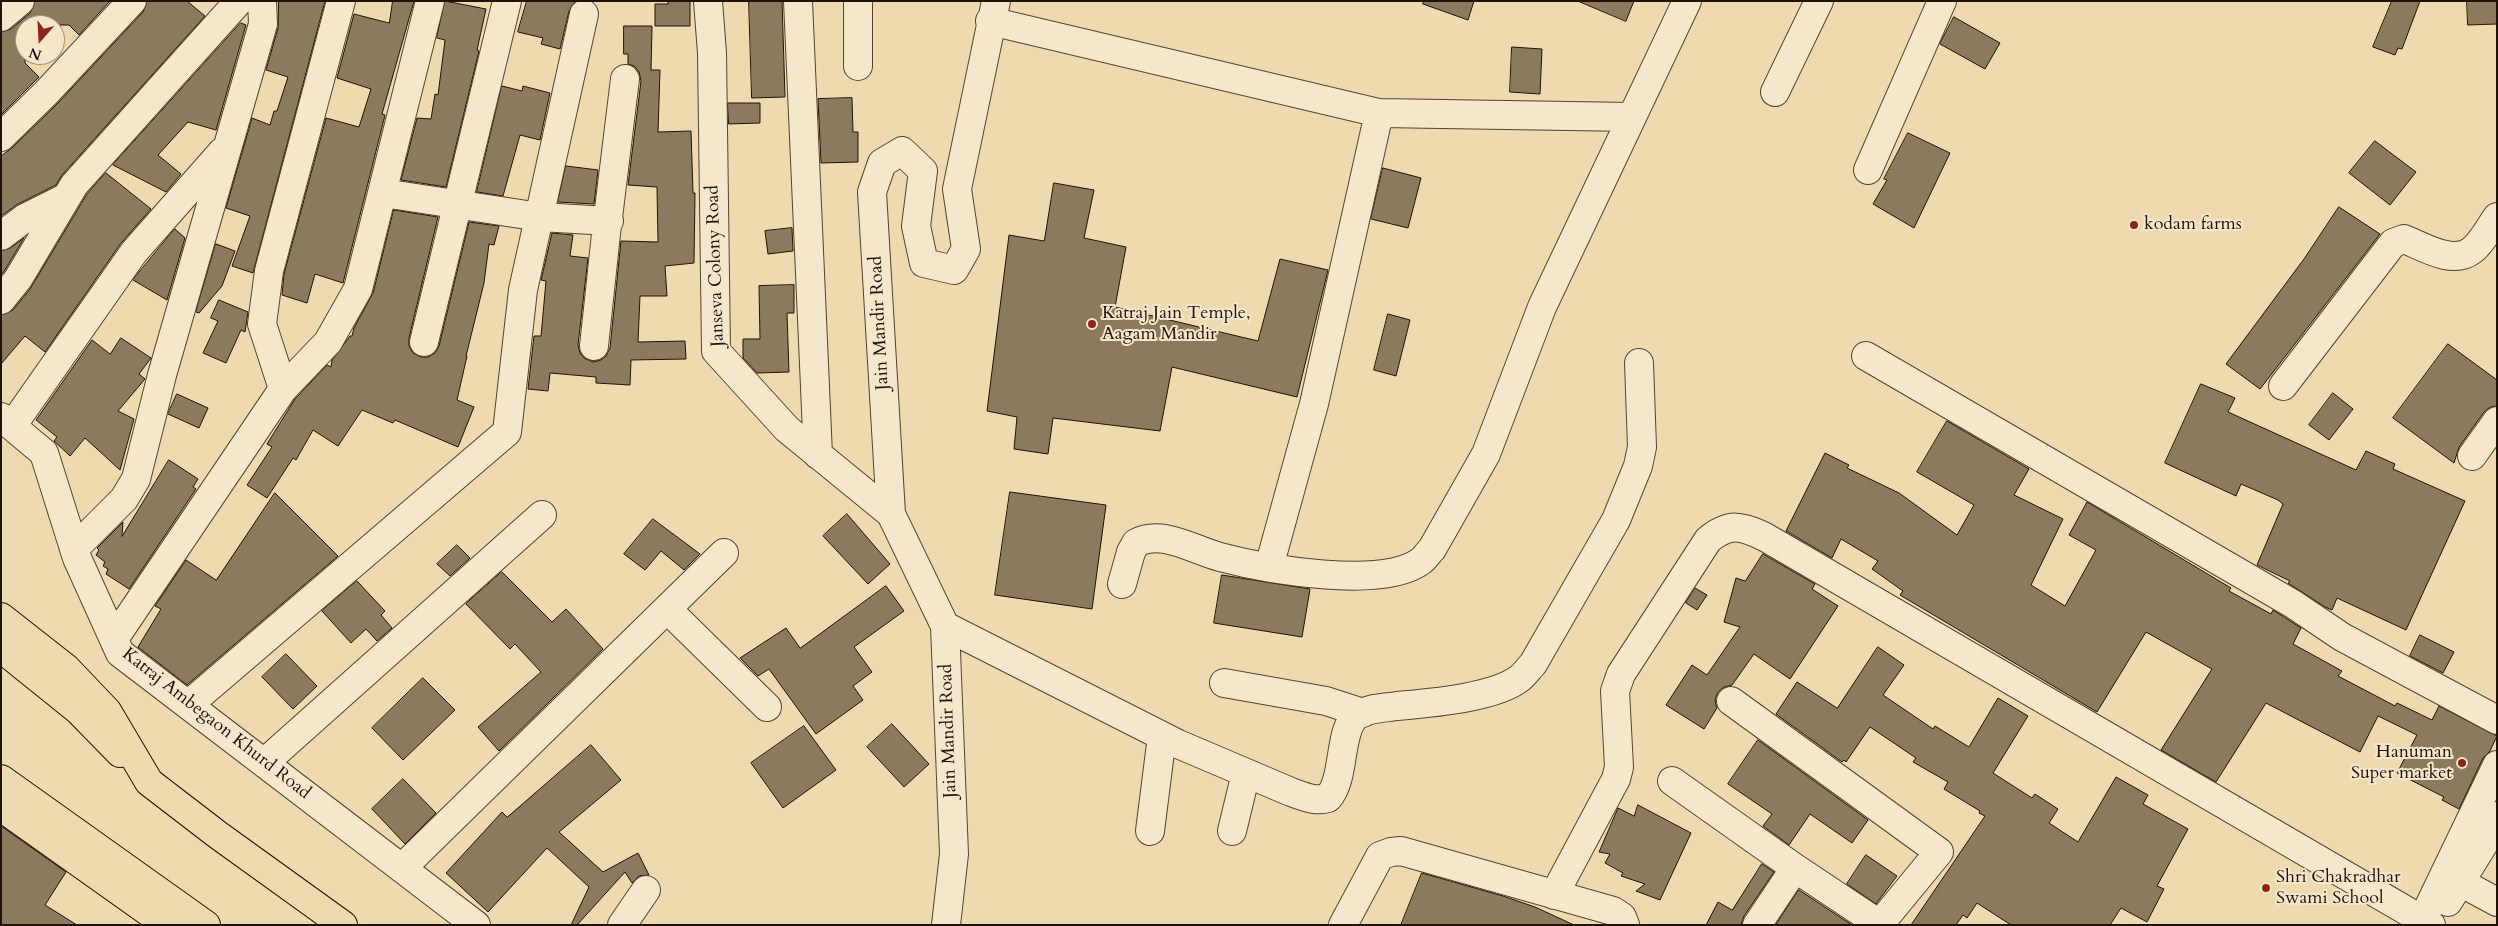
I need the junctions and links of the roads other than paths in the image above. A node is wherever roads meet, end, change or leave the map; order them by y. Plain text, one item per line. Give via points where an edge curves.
1 (20, 1) edge
2 (132, 1) edge
3 (238, 1) edge
4 (262, 1) edge
5 (341, 1) edge
6 (430, 1) edge
7 (507, 1) edge
8 (708, 1) edge
9 (798, 1) edge
10 (858, 1) edge
11 (1687, 1) edge
12 (1819, 1) edge
13 (1941, 2) edge
14 (993, 11) edge
15 (584, 14) dead end
16 (1, 17) edge
17 (858, 66) dead end
18 (625, 79) dead end
19 (1775, 92) dead end
20 (1379, 113) junction
21 (1632, 116) junction
22 (1, 136) edge
23 (227, 146) junction
24 (1868, 170) dead end
25 (384, 193) junction
26 (66, 198) junction
27 (457, 204) junction
28 (540, 217) junction
29 (2497, 217) edge
30 (609, 222) junction
31 (1, 236) edge
32 (1, 300) edge
33 (424, 342) dead end
34 (594, 346) dead end
35 (1866, 356) dead end
36 (1639, 363) dead end
37 (2283, 386) dead end
38 (283, 389) junction
39 (2497, 420) edge
40 (6, 422) edge
41 (818, 455) junction
42 (2472, 456) dead end
43 (891, 514) junction
44 (542, 515) dead end
45 (74, 549) junction
46 (724, 553) dead end
47 (1269, 567) junction
48 (1122, 584) dead end
49 (667, 609) junction
50 (1, 617) edge
51 (944, 626) junction
52 (114, 639) junction
53 (1, 648) edge
54 (1224, 683) dead end
55 (1731, 702) dead end
56 (188, 705) junction
57 (767, 707) dead end
58 (1363, 712) junction
59 (2497, 720) edge
60 (1162, 736) junction
61 (264, 763) junction
62 (2497, 765) edge
63 (1246, 772) junction
64 (1, 779) edge
65 (1672, 781) dead end
66 (150, 782) junction
67 (1, 807) edge
68 (2497, 816) edge
69 (1150, 831) dead end
70 (1232, 831) dead end
71 (402, 868) junction
72 (1795, 868) junction
73 (2460, 882) junction
74 (646, 890) dead end
75 (1554, 894) junction
76 (2497, 902) edge
77 (2427, 924) edge
78 (167, 925) edge
79 (206, 925) edge
80 (343, 925) edge
81 (476, 925) edge
82 (622, 925) edge
83 (946, 925) edge
84 (1343, 925) edge
85 (1625, 925) edge
86 (1758, 925) edge
87 (1879, 925) edge

1 - 16 street
2 - 22 street
3 - 26 street via 74,185
4 - 23 street via 263,24
5 - 38 street via 269,271 262,324
6 - 25 street
7 - 27 street
8 - 41 street, Janseva Colony Road via 712,53 716,351 787,429
9 - 41 street
10 - 17 street
11 - 21 street
12 - 19 street
13 - 24 street
14 - 20 street
14 - 43 street, Jain Mandir Road via 957,189 966,249 954,270 924,263 916,226 923,171 902,151 882,163 872,192
15 - 28 street
18 - 30 street
20 - 21 street
20 - 47 street via 1314,404
21 - 47 street via 1542,308 1486,454 1432,549 1421,561 1365,577
23 - 40 street via 134,252
23 - 45 street via 136,479 124,500
25 - 27 street
25 - 38 street via 358,289 328,342
26 - 31 street via 25,218
26 - 32 street via 18,279
27 - 28 street
27 - 33 street
28 - 30 street
28 - 56 street via 524,290 506,432
29 - 37 street via 2469,253 2434,252 2404,239 2393,243
30 - 34 street
35 - 59 street via 2293,604 2342,637
36 - 58 street via 1642,447 1638,466 1616,520 1533,664 1508,685 1460,699
38 - 52 street
39 - 42 street
40 - 45 street, Katraj Ambegaon Khurd Road via 44,453
41 - 43 street, Janseva Colony Road
43 - 51 street, Jain Mandir Road
44 - 61 street
45 - 52 street, Katraj Ambegaon Khurd Road
46 - 49 street
47 - 48 street via 1219,557 1155,538 1136,543
49 - 57 street
49 - 71 street
50 - 66 highway via 66,668 107,712
51 - 60 street
51 - 83 street, Jain Mandir Road via 954,854
52 - 56 street, Katraj Ambegaon Khurd Road via 120,653
53 - 66 highway via 78,710
54 - 58 street
55 - 87 street via 1939,852
56 - 61 street, Katraj Ambegaon Khurd Road
58 - 63 street via 1351,723 1338,782 1328,798 1310,798
60 - 63 street
60 - 69 street
61 - 71 street, Katraj Ambegaon Khurd Road
62 - 77 street
63 - 70 street
64 - 79 highway
65 - 72 street
66 - 80 highway
67 - 78 highway
68 - 73 street
71 - 81 street, Katraj Ambegaon Khurd Road
72 - 86 street
72 - 87 street
73 - 76 street
73 - 77 street
74 - 82 street
75 - 77 street via 1616,779 1619,768 1615,691 1621,674 1708,540 1720,530 1732,527 1748,529 1765,537
75 - 84 street via 1424,856 1391,852 1380,856 1372,867
75 - 85 street via 1612,911 1622,917

